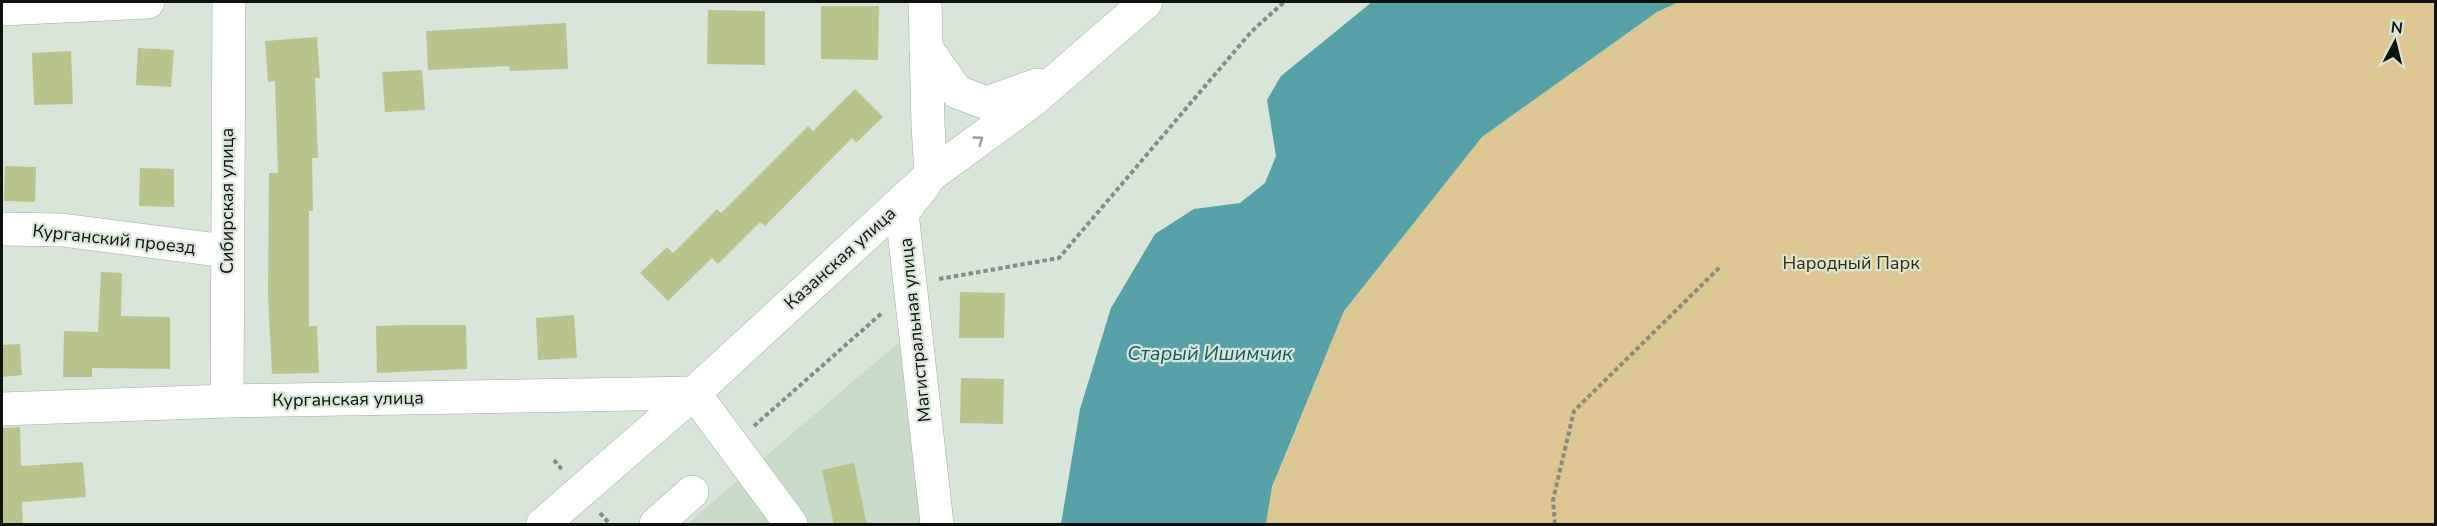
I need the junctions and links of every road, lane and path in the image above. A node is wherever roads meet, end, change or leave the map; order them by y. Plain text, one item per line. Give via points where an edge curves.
1 (148, 2) edge
2 (229, 2) edge
3 (925, 2) edge
4 (1146, 2) edge
5 (1284, 2) edge
6 (2, 9) edge
7 (926, 48) junction
8 (1061, 76) junction
9 (931, 175) junction
10 (2, 229) edge
11 (226, 251) junction
12 (1720, 267) dead end
13 (910, 285) junction
14 (694, 393) junction
15 (227, 401) junction
16 (2, 409) edge
17 (734, 447) junction
18 (692, 492) dead end
19 (543, 525) edge
20 (656, 525) edge
21 (791, 525) edge
22 (937, 525) edge
23 (1555, 525) edge

1 - 6 main road
2 - 11 main road, Сибирская улица
3 - 7 main road
4 - 8 main road, Казанская улица
5 - 13 path via 1251,32 1059,258
7 - 8 main road via 957,92 987,103
7 - 9 main road
9 -> 8 main road, Казанская улица
9 - 13 main road, Магистральная улица via 902,213
9 - 14 main road, Казанская улица
10 - 11 main road, Курганский проезд via 62,230
11 - 15 main road, Сибирская улица
12 - 23 path via 1574,411 1553,500
13 - 17 path
13 - 22 main road, Магистральная улица
14 - 15 main road, Курганская улица
14 - 17 main road
14 - 19 main road, Казанская улица
15 - 16 main road, Курганская улица
17 - 21 main road
18 - 20 main road

